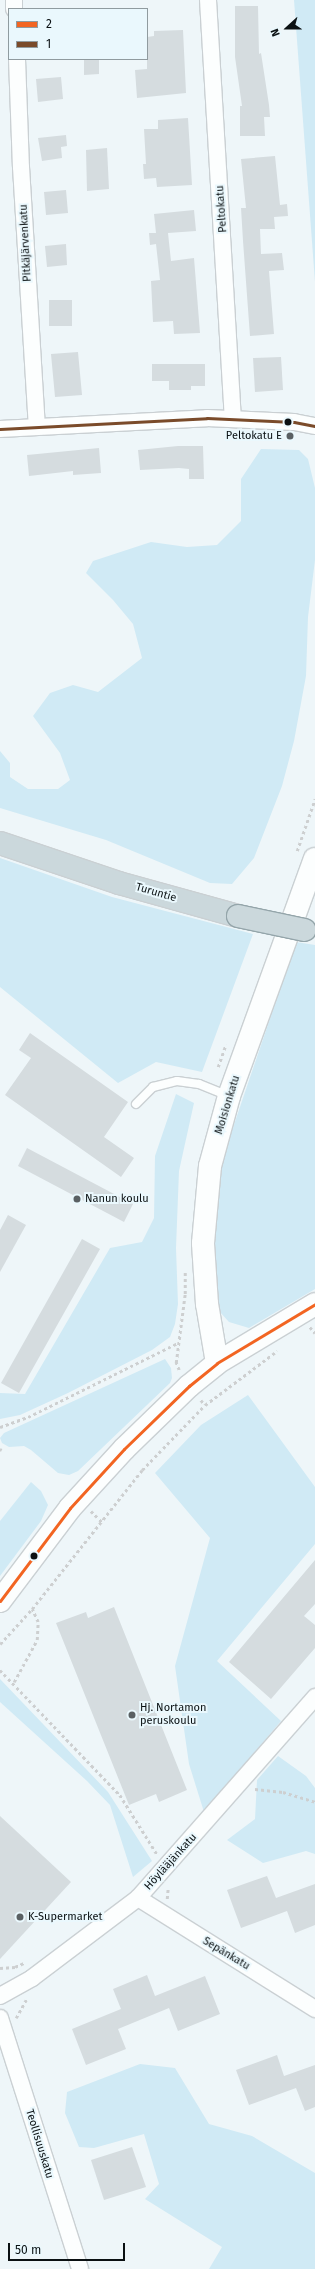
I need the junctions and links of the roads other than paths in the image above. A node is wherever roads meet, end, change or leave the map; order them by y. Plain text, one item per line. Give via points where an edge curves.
1 (208, 0) edge
2 (17, 60) edge
3 (233, 418) junction
4 (315, 426) edge
5 (37, 427) junction
6 (0, 429) edge
7 (0, 843) edge
8 (315, 859) edge
9 (310, 930) edge
10 (229, 1096) junction
11 (136, 1104) dead end
12 (315, 1304) edge
13 (217, 1362) junction
14 (0, 1601) edge
15 (315, 1697) edge
16 (138, 1898) junction
17 (0, 1996) edge
18 (315, 2009) edge
19 (0, 2018) edge
20 (80, 2269) edge

1 - 3 street, Peltokatu
2 - 5 street, Pitkäjärvenkatu
3 - 4 street
3 - 5 street
5 - 6 street
7 - 9 highway, Turuntie, bridge via 119,883 238,916
8 - 10 street, Moisionkatu
10 - 11 lane via 199,1084 177,1081 153,1087
10 - 13 street, Moisionkatu via 210,1166 203,1243 207,1304
12 - 13 street
13 - 14 street via 124,1449 84,1492 17,1575
15 - 16 street, Höylääjänkatu
16 - 17 street, Höylääjänkatu via 32,1978
16 - 18 street, Sepänkatu
19 - 20 street, Teollisuuskatu

